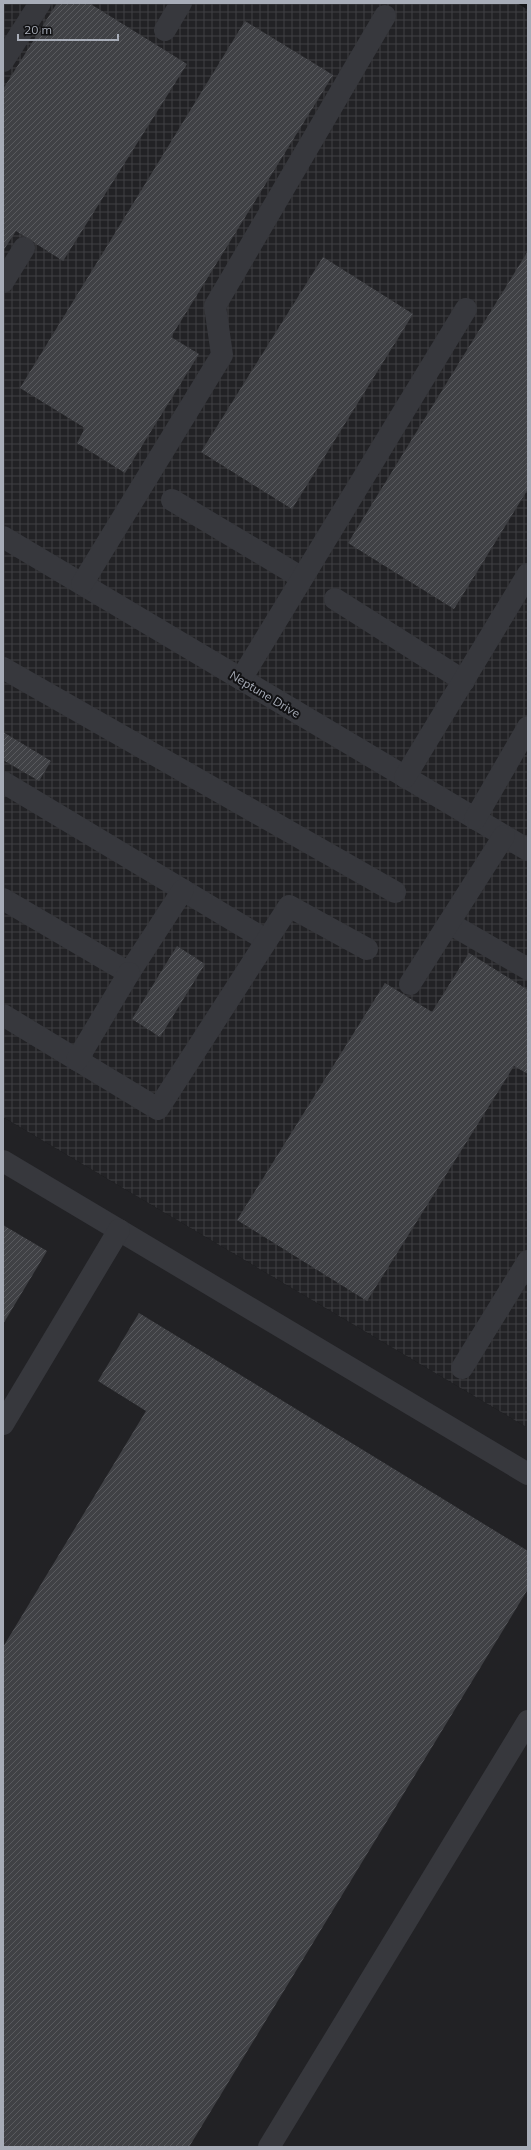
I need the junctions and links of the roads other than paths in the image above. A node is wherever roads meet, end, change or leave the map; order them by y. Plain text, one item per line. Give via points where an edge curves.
1 (40, 3) edge
2 (181, 3) edge
3 (385, 16) dead end
4 (165, 30) dead end
5 (3, 61) edge
6 (24, 248) dead end
7 (3, 282) edge
8 (466, 309) dead end
9 (172, 500) dead end
10 (3, 537) edge
11 (528, 574) edge
12 (302, 578) junction
13 (82, 584) junction
14 (335, 599) dead end
15 (3, 668) edge
16 (241, 679) junction
17 (464, 680) junction
18 (528, 727) edge
19 (405, 777) junction
20 (3, 782) edge
21 (475, 819) junction
22 (504, 836) junction
23 (528, 850) edge
24 (183, 890) junction
25 (395, 892) dead end
26 (3, 899) edge
27 (448, 923) junction
28 (266, 940) junction
29 (367, 949) dead end
30 (528, 969) edge
31 (129, 973) junction
32 (410, 984) dead end
33 (3, 1015) edge
34 (77, 1060) junction
35 (3, 1161) edge
36 (119, 1230) junction
37 (528, 1261) edge
38 (462, 1368) dead end
39 (3, 1424) edge
40 (528, 1474) edge
41 (528, 1722) edge
42 (269, 2147) edge

1 - 5 street
2 - 4 street
3 - 13 street via 215,306 222,355
6 - 7 street
8 - 12 street
9 - 12 street
10 - 13 street, Neptune Drive
11 - 17 street
12 - 16 street
13 - 16 street, Neptune Drive
14 - 17 street
15 - 25 street
16 - 19 street, Neptune Drive
17 - 19 street
18 - 21 street
19 - 21 street, Neptune Drive
20 - 24 street
21 - 22 street, Neptune Drive
22 - 23 street, Neptune Drive
22 - 27 street
24 - 28 street
24 - 31 street
26 - 31 street
27 - 30 street
27 - 32 street
28 - 29 street via 289,906
28 - 34 street via 158,1109
31 - 34 street
33 - 34 street
35 - 36 street
36 - 39 street
36 - 40 street
37 - 38 street
41 - 42 street

